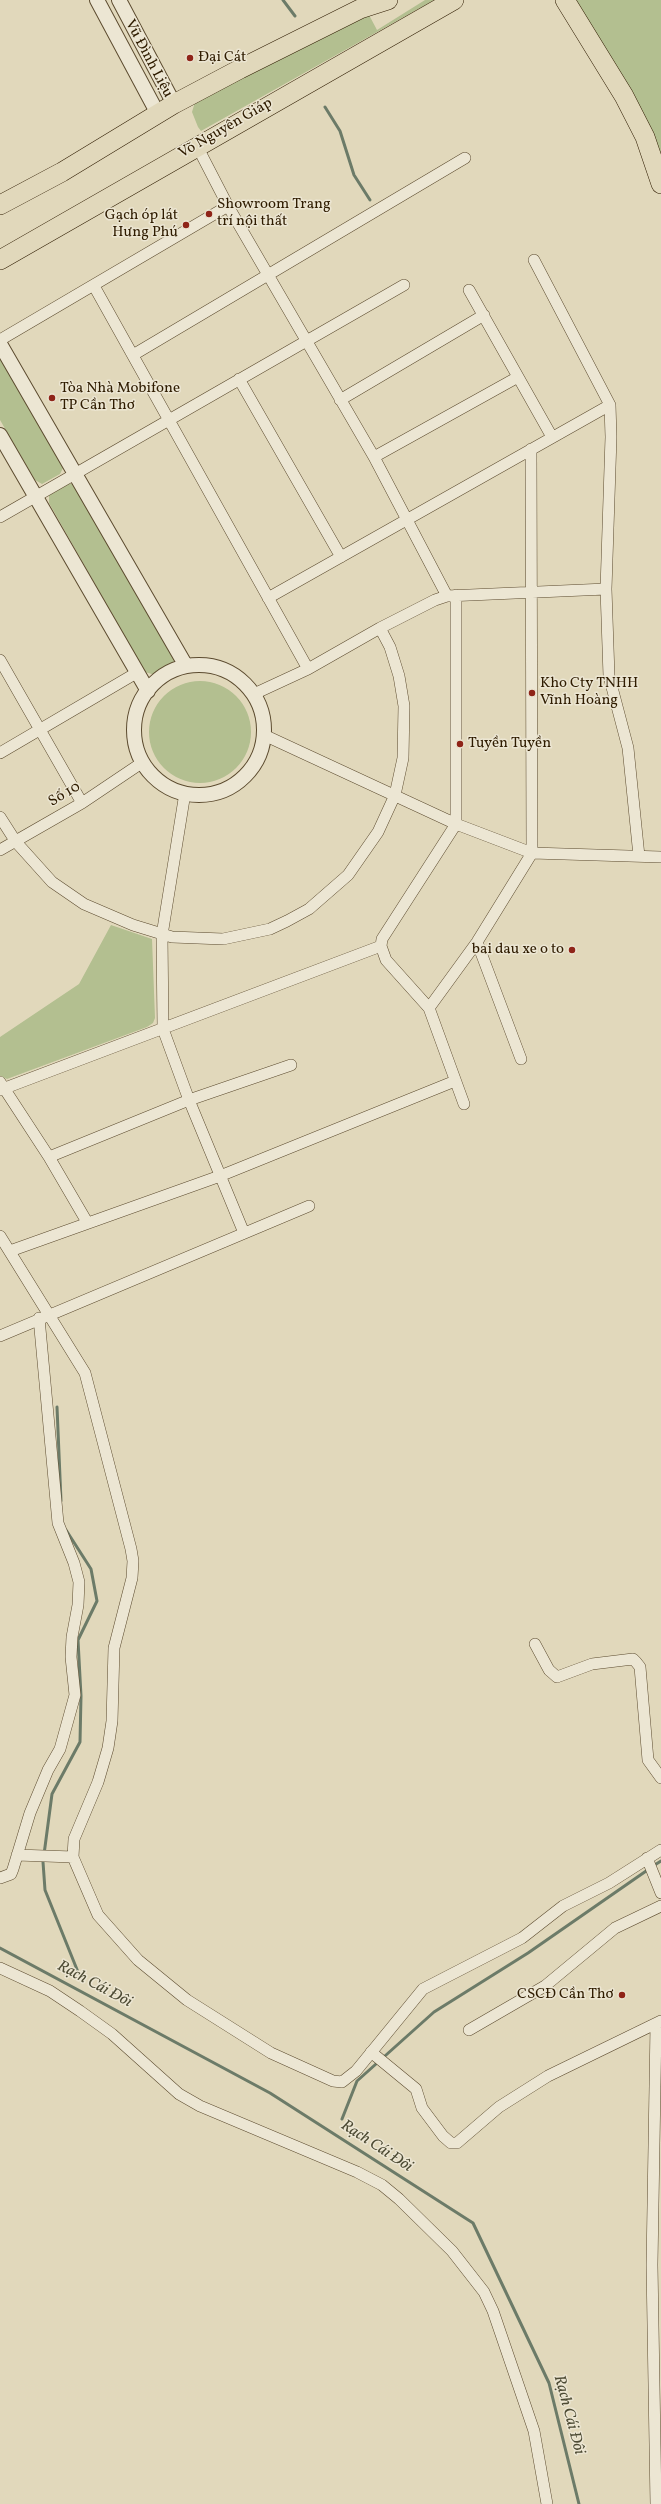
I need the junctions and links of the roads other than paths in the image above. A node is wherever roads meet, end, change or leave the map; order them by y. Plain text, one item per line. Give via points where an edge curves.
1 (97, 0) edge
2 (119, 0) edge
3 (388, 0) edge
4 (454, 0) edge
5 (557, 0) edge
6 (565, 0) edge
7 (575, 19) junction
8 (174, 104) junction
9 (158, 114) junction
10 (197, 146) junction
11 (465, 158) dead end
12 (661, 184) edge
13 (0, 205) edge
14 (228, 206) junction
15 (0, 260) edge
16 (534, 260) dead end
17 (268, 274) junction
18 (404, 285) dead end
19 (94, 286) junction
20 (469, 290) dead end
21 (484, 315) junction
22 (0, 340) edge
23 (306, 341) junction
24 (0, 344) edge
25 (133, 355) junction
26 (518, 377) junction
27 (239, 379) junction
28 (340, 400) junction
29 (610, 405) junction
30 (169, 420) junction
31 (0, 435) edge
32 (552, 437) junction
33 (531, 449) junction
34 (374, 457) junction
35 (75, 474) junction
36 (36, 496) junction
37 (0, 517) edge
38 (408, 519) junction
39 (341, 557) junction
40 (606, 588) junction
41 (532, 592) junction
42 (452, 596) junction
43 (268, 598) junction
44 (380, 628) junction
45 (0, 660) edge
46 (186, 666) junction
47 (308, 669) junction
48 (138, 672) junction
49 (148, 691) junction
50 (254, 694) junction
51 (40, 730) junction
52 (264, 735) junction
53 (0, 753) edge
54 (143, 762) junction
55 (185, 793) junction
56 (395, 795) junction
57 (82, 803) junction
58 (0, 817) edge
59 (456, 824) junction
60 (16, 842) junction
61 (0, 850) edge
62 (532, 853) junction
63 (638, 856) junction
64 (661, 857) edge
65 (162, 935) junction
66 (477, 942) junction
67 (381, 946) junction
68 (429, 1008) junction
69 (163, 1028) junction
70 (521, 1059) dead end
71 (291, 1065) dead end
72 (455, 1081) junction
73 (1, 1087) edge
74 (189, 1100) junction
75 (464, 1104) dead end
76 (49, 1157) junction
77 (220, 1176) junction
78 (309, 1206) dead end
79 (87, 1222) junction
80 (244, 1233) junction
81 (0, 1236) edge
82 (10, 1251) junction
83 (44, 1316) junction
84 (0, 1336) edge
85 (535, 1644) dead end
86 (661, 1778) edge
87 (661, 1850) edge
88 (18, 1855) junction
89 (73, 1857) junction
90 (648, 1861) junction
91 (0, 1878) edge
92 (661, 1893) edge
93 (661, 1906) edge
94 (0, 1968) edge
95 (658, 2023) edge
96 (469, 2030) dead end
97 (374, 2055) junction
98 (547, 2504) edge
99 (656, 2504) edge

1 - 9 street, Vũ Đình Liệu
2 - 8 street, Vũ Đình Liệu
3 - 8 highway via 360,9
4 - 10 highway, Võ Nguyên Giáp
5 - 7 highway
6 - 7 highway
7 - 12 highway via 624,96 642,130
8 - 9 highway
9 - 13 highway via 62,172
10 - 14 street
10 - 15 highway, Võ Nguyên Giáp
11 - 17 street
14 - 17 street
14 - 19 street
16 - 29 street
17 - 23 street
17 - 25 street
18 - 23 street
19 - 22 street
19 - 25 street
20 - 21 street
21 - 26 street
21 - 28 street
23 - 27 street
23 - 28 street
24 - 35 street
25 - 30 street
26 - 32 street
26 - 34 street
27 - 30 street
27 - 39 street
28 - 34 street
29 - 32 street
29 - 40 street
30 - 35 street
30 - 43 street
31 - 36 street
32 - 33 street
33 - 38 street
33 - 41 street
34 - 38 street
35 - 36 street
35 - 46 street
36 - 37 street
36 - 48 street
38 - 39 street
38 - 42 street
39 - 43 street
40 - 41 street
40 - 63 street via 609,676 628,748
41 - 42 street
41 - 62 street
42 - 44 street via 435,600
42 - 59 street
43 - 47 street
44 - 47 street
44 - 56 street via 390,647 399,676 404,706 402,758
45 - 51 street
46 - 49 street via 164,675
46 - 50 street via 205,665 224,670 241,679
47 - 50 street
48 - 49 street
48 - 51 street
49 - 54 street via 139,708 135,726 136,744
50 - 52 street via 262,714
51 - 53 street
51 - 57 street
52 - 55 street via 259,755 252,767 232,786 213,793
52 - 56 street
54 - 55 street via 156,778
54 - 57 street, Số 10
55 - 65 street
56 - 59 street
56 - 65 street via 365,853 331,891 309,909 270,929 223,939
57 - 60 street, Số 10
58 - 60 street
59 - 62 street
59 - 67 street via 382,940
60 - 61 street, Số 10
60 - 65 street via 41,871 72,896 104,914
62 - 63 street
62 - 66 street
63 - 64 street
65 - 69 street
66 - 68 street
66 - 70 street
67 - 68 street via 386,960
67 - 69 street
68 - 72 street
69 - 73 street
69 - 74 street
71 - 74 street
72 - 75 street
72 - 77 street
73 - 76 street
74 - 76 street
74 - 77 street
76 - 79 street
77 - 79 street
77 - 80 street
78 - 80 street
79 - 82 street
80 - 83 street
81 - 82 street
82 - 83 street
83 - 84 street
83 - 88 street via 58,1523 79,1582 71,1658 75,1695 60,1749 30,1813
83 - 89 street via 85,1372 133,1561 132,1578 114,1648 112,1720 108,1748 98,1782 74,1839
85 - 86 street via 549,1670 557,1677 592,1664 633,1659 636,1662 640,1667 648,1760
87 - 90 street
88 - 89 street
88 - 91 street via 11,1874
89 - 97 street via 98,1916 138,1960 187,2000 271,2053 333,2081 347,2080
90 - 92 street
90 - 97 street via 563,1906 522,1938 423,1989
93 - 96 street via 615,1928 545,1986
94 - 98 street via 50,1991 80,2011 112,2034 189,2100 357,2172 382,2185 399,2198 452,2251 484,2292 493,2311 534,2431
95 - 97 street via 548,2076 499,2107 462,2141 447,2140 422,2108 416,2089
95 - 99 street via 652,2265

